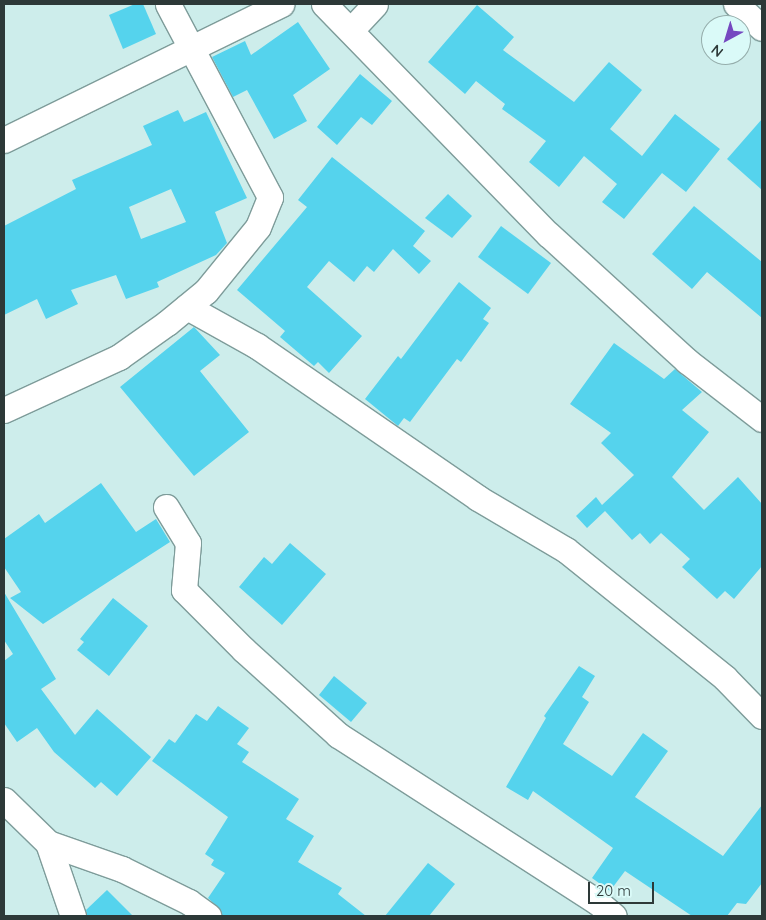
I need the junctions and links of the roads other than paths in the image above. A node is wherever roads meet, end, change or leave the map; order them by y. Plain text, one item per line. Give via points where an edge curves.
1 (168, 4) edge
2 (281, 4) edge
3 (324, 4) edge
4 (375, 4) edge
5 (736, 4) edge
6 (762, 28) edge
7 (351, 30) junction
8 (191, 50) junction
9 (4, 140) edge
10 (187, 306) junction
11 (4, 410) edge
12 (762, 419) edge
13 (166, 507) dead end
14 (762, 716) edge
15 (4, 800) edge
16 (48, 843) junction
17 (597, 911) edge
18 (73, 916) edge
19 (208, 916) edge

1 - 8 street
2 - 8 street
3 - 7 street
4 - 7 street
5 - 6 street
7 - 12 street via 549,235 687,360
8 - 9 street
8 - 10 street via 270,197 258,227 206,291
10 - 11 street via 119,357
10 - 14 street via 257,346 478,498 566,550 725,678
13 - 17 street via 188,543 184,590 252,657 338,735
15 - 16 street
16 - 18 street
16 - 19 street via 122,869 188,902

